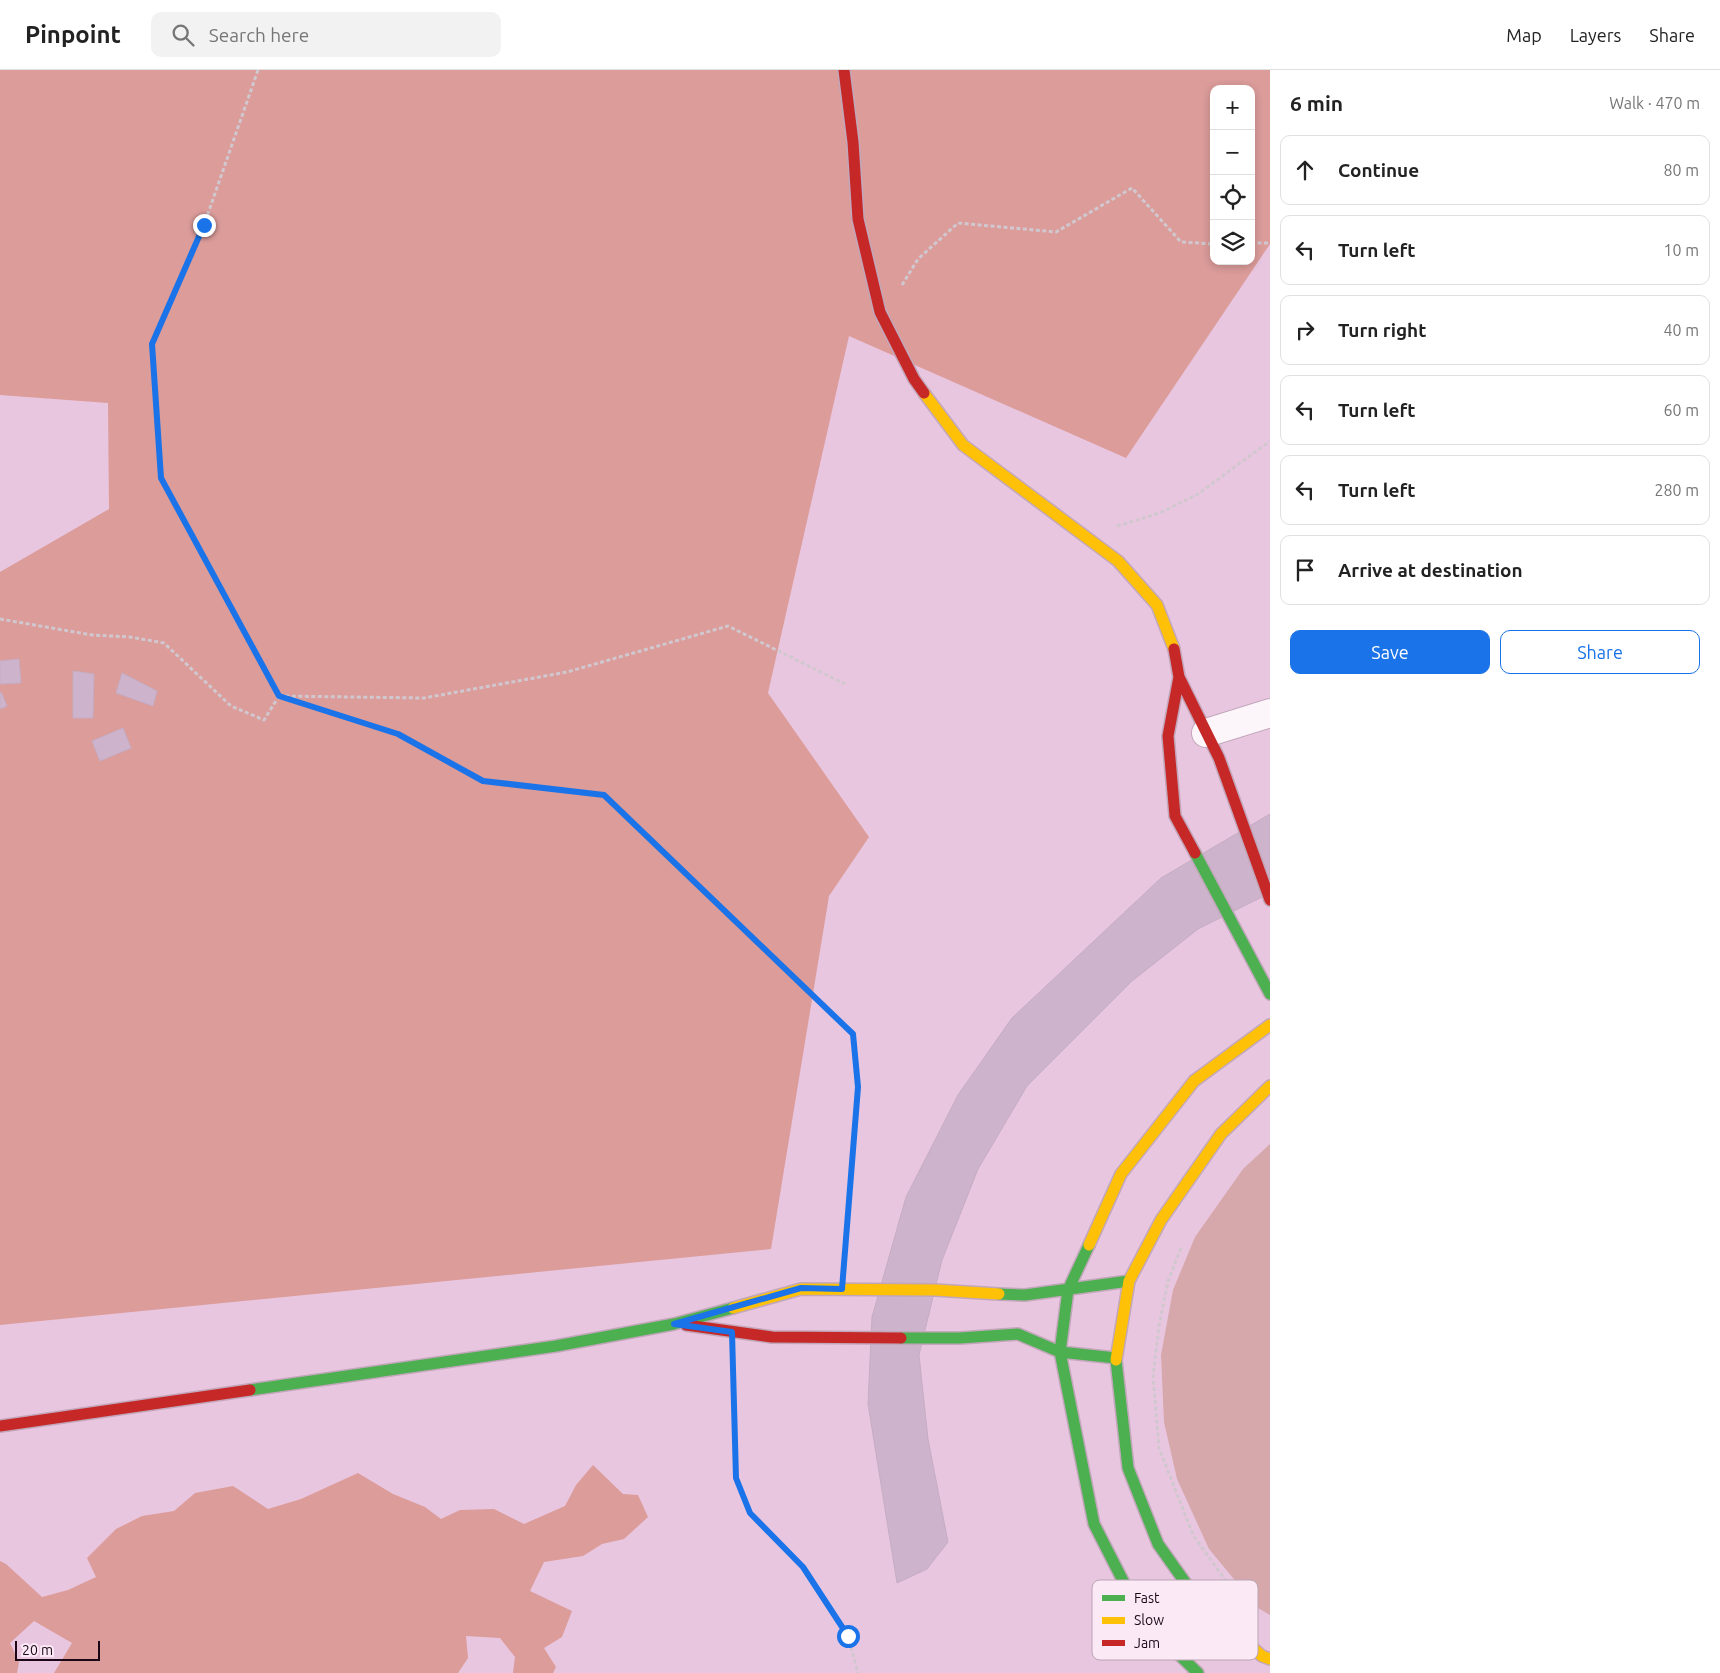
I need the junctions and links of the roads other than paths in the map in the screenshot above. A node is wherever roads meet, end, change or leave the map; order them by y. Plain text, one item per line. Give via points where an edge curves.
1 (844, 70) edge
2 (1179, 677) junction
3 (1270, 713) edge
4 (1206, 733) junction
5 (1270, 900) edge
6 (1270, 994) edge
7 (1270, 1025) edge
8 (1270, 1086) edge
9 (1129, 1281) junction
10 (1068, 1290) junction
11 (674, 1324) junction
12 (1060, 1352) junction
13 (1116, 1358) junction
14 (0, 1426) edge
15 (1123, 1580) edge
16 (1184, 1580) edge
17 (1258, 1652) edge
18 (1270, 1659) edge
19 (1185, 1660) edge
20 (1198, 1673) edge

1 - 2 main road via 854,142 858,219 880,312 914,379 963,445 1118,561 1157,605 1174,650
2 - 4 main road
2 - 6 main road via 1168,736 1176,816
3 - 4 street
4 - 5 main road via 1219,758
7 - 10 main road via 1194,1081 1122,1174
8 - 9 main road via 1221,1134 1161,1220
9 - 10 main road
9 - 13 main road
10 - 11 main road via 1025,1295 801,1288
10 - 12 main road
11 - 12 main road via 782,1337 960,1338 1018,1334
11 - 14 main road via 546,1348
12 - 13 main road
12 - 15 main road via 1094,1524
13 - 16 main road via 1128,1468 1158,1544
17 - 18 main road
19 - 20 main road

